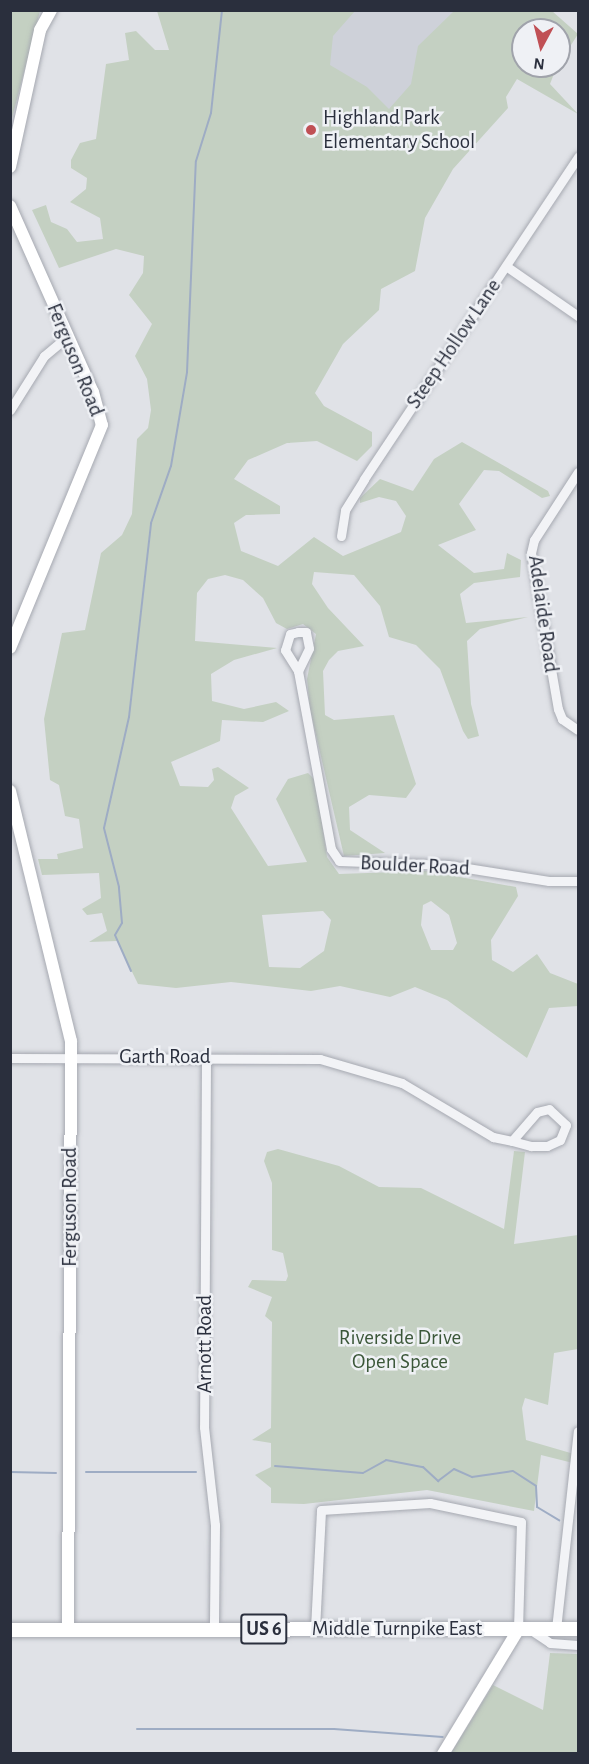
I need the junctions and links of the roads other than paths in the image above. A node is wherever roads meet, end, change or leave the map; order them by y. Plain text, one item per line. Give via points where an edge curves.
1 (51, 10) edge
2 (579, 157) edge
3 (10, 167) edge
4 (10, 206) edge
5 (506, 266) junction
6 (579, 316) edge
7 (67, 337) junction
8 (10, 411) edge
9 (579, 472) edge
10 (341, 536) dead end
11 (10, 648) edge
12 (298, 672) dead end
13 (575, 729) edge
14 (10, 791) edge
15 (579, 881) edge
16 (71, 1056) junction
17 (10, 1058) edge
18 (206, 1058) junction
19 (512, 1141) junction
20 (579, 1431) edge
21 (214, 1629) junction
22 (315, 1629) junction
23 (556, 1629) junction
24 (579, 1629) edge
25 (10, 1630) edge
26 (68, 1630) junction
27 (524, 1630) junction
28 (579, 1645) edge
29 (443, 1754) edge

1 - 3 street via 40,30
2 - 5 street, Steep Hollow Lane
4 - 7 street, Ferguson Road
5 - 6 street
5 - 10 street, Steep Hollow Lane via 345,510
7 - 8 street via 44,356
7 - 11 street, Ferguson Road via 101,412 100,440
9 - 13 street, Adelaide Road via 534,540 531,553 558,709
12 - 15 street, Boulder Road via 331,849 339,861 448,865 548,881
14 - 16 street, Ferguson Road via 68,1014
16 - 17 street, Garth Road
16 - 18 street, Garth Road
16 - 26 street, Ferguson Road
18 - 19 street, Garth Road via 320,1059 402,1083 494,1137
18 - 21 street, Arnott Road via 204,1426 215,1525
19 - 19 street, Garth Road via 547,1146 560,1140 566,1125 549,1109 537,1112
20 - 23 street
21 - 22 main road, Middle Turnpike East / US 6
21 - 26 main road, Middle Turnpike East / US 6
22 - 27 main road, Middle Turnpike East / US 6
22 - 27 street via 321,1510 430,1503 521,1522
23 - 24 main road, Middle Turnpike East / US 6
23 - 27 main road, Middle Turnpike East / US 6
25 - 26 main road, Middle Turnpike East / US 6
27 - 28 street, Middle Turnpike East via 550,1643
27 - 29 street

